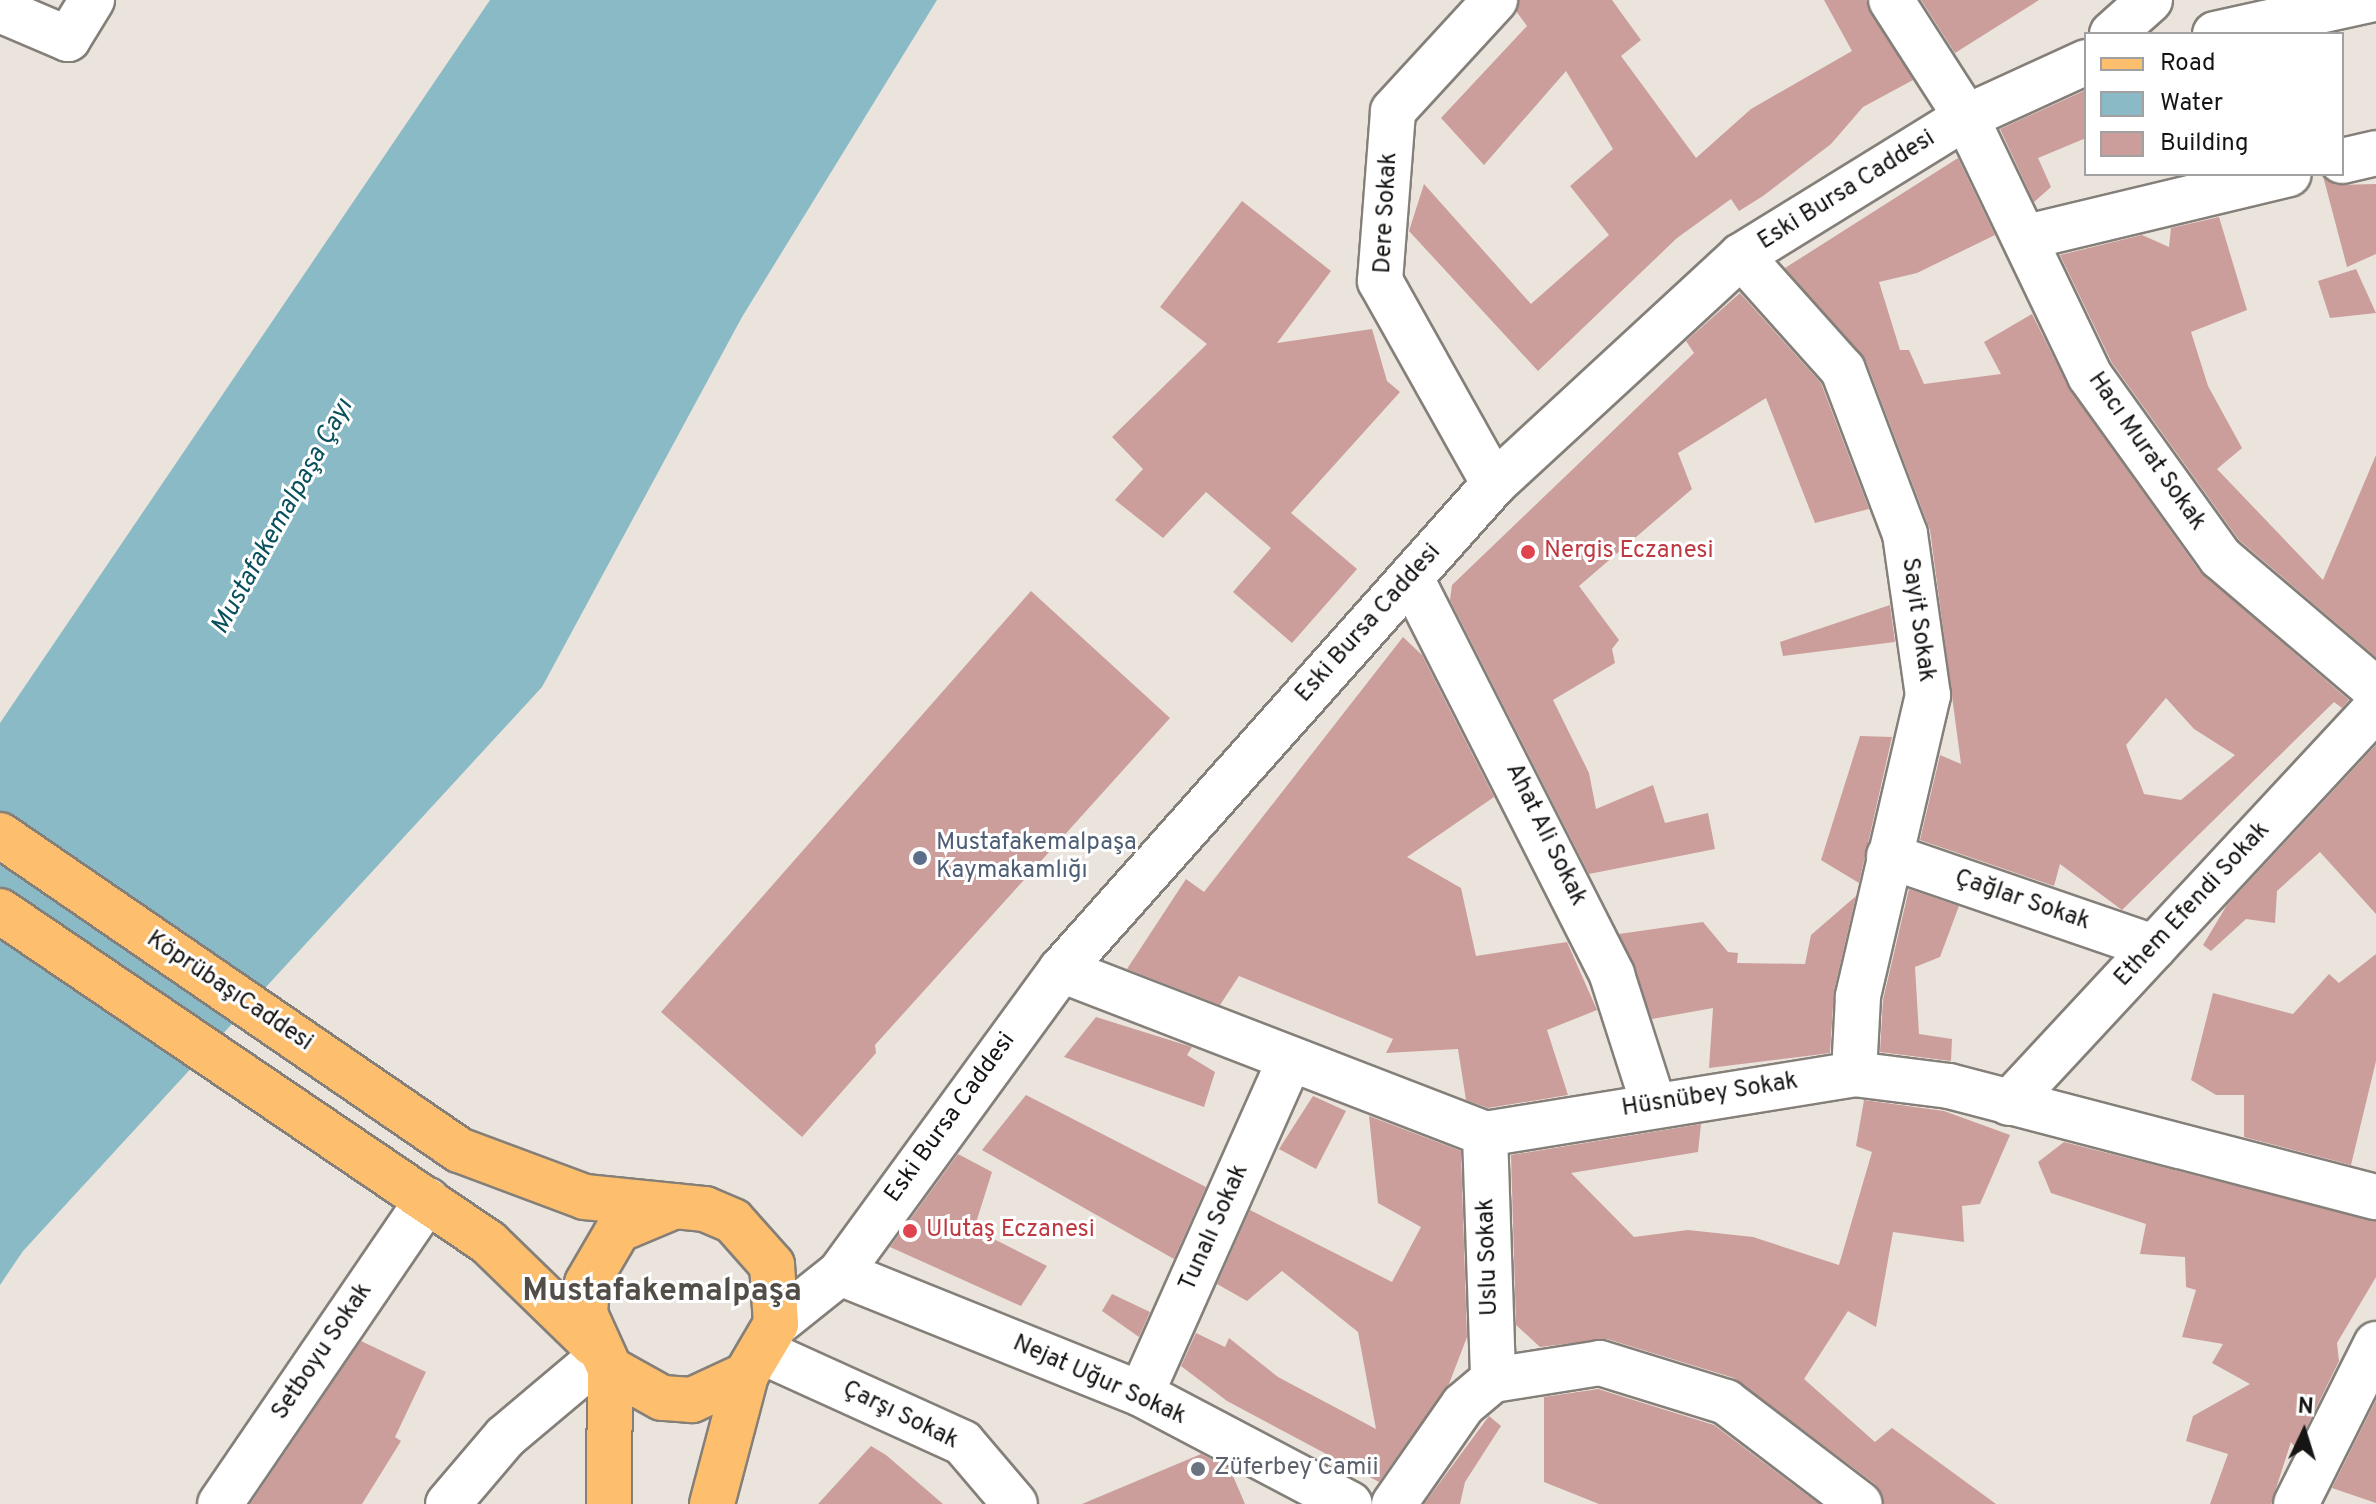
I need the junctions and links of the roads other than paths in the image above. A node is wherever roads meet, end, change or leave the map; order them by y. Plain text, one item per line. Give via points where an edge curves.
1 (92, 0) edge
2 (1495, 0) edge
3 (1891, 0) edge
4 (2150, 0) edge
5 (2370, 0) edge
6 (0, 10) edge
7 (2114, 32) edge
8 (2224, 32) edge
9 (2083, 61) edge
10 (1966, 117) junction
11 (2376, 153) edge
12 (2344, 161) edge
13 (2281, 176) edge
14 (2027, 237) junction
15 (1741, 256) junction
16 (1494, 484) junction
17 (1411, 578) junction
18 (2376, 690) edge
19 (2376, 708) edge
20 (0, 835) edge
21 (1889, 856) junction
22 (0, 911) edge
23 (2154, 947) junction
24 (1061, 970) junction
25 (1289, 1061) junction
26 (1854, 1074) junction
27 (1653, 1103) junction
28 (2009, 1103) junction
29 (1485, 1134) junction
30 (2376, 1197) edge
31 (427, 1200) junction
32 (675, 1206) junction
33 (840, 1273) junction
34 (2376, 1344) edge
35 (763, 1351) junction
36 (601, 1356) junction
37 (1493, 1380) junction
38 (1141, 1394) junction
39 (2297, 1503) edge
40 (220, 1504) edge
41 (448, 1504) edge
42 (609, 1504) edge
43 (712, 1504) edge
44 (1015, 1504) edge
45 (1350, 1504) edge
46 (1394, 1504) edge
47 (1860, 1504) edge

1 - 6 street via 68,39
2 - 16 street, Dere Sokak via 1393,111 1380,281
3 - 10 street, Hacı Murat Sokak
4 - 7 street
5 - 8 street
9 - 10 street, Eski Bursa Caddesi
10 - 14 street, Hacı Murat Sokak
10 - 15 street, Eski Bursa Caddesi
11 - 12 street
13 - 14 street
14 - 18 street, Hacı Murat Sokak via 2090,376 2220,557
15 - 16 street, Eski Bursa Caddesi
15 - 21 street, Sayit Sokak via 1843,370 1905,534 1928,695
16 - 17 street, Eski Bursa Caddesi
17 - 24 street, Eski Bursa Caddesi
17 - 27 street, Ahat Ali Sokak via 1612,975
19 - 23 street, Ethem Efendi Sokak
20 - 32 main road, KöprübaşıCaddesi via 459,1150 585,1197
21 - 23 street, Çağlar Sokak
21 - 26 street, Sayit Sokak via 1858,997
22 - 31 main road
23 - 28 street, Ethem Efendi Sokak
24 - 25 street
24 - 33 street, Eski Bursa Caddesi
25 - 29 street
25 - 38 street, Tunalı Sokak
26 - 27 street, Hüsnübey Sokak
26 - 28 street, Hüsnübey Sokak
27 - 29 street, Hüsnübey Sokak
28 - 30 street, Hüsnübey Sokak
29 - 37 street, Uslu Sokak
31 - 36 main road via 501,1253
31 - 40 street, Setboyu Sokak
32 - 35 main road via 733,1221 772,1265
32 - 36 main road via 618,1230 598,1254 587,1283
33 - 35 street, Eski Bursa Caddesi
33 - 38 street, Nejat Uğur Sokak
34 - 39 street
35 - 36 main road via 721,1392 662,1398
35 - 43 main road
35 - 44 street, Çarşı Sokak via 963,1443
36 - 41 street via 505,1437
36 - 42 main road
37 - 46 street via 1463,1405
37 - 47 street via 1600,1363 1726,1402
38 - 45 street, Nejat Uğur Sokak

